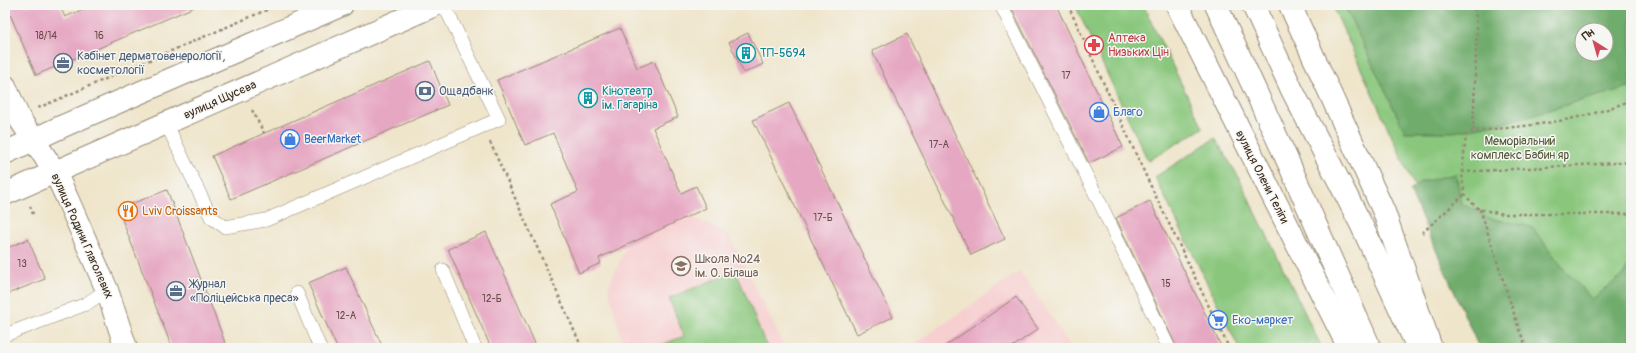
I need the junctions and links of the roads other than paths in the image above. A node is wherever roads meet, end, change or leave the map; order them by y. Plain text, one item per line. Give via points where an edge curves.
1 (435, 5) edge
2 (444, 5) edge
3 (1001, 5) edge
4 (1177, 5) edge
5 (1216, 5) edge
6 (1253, 5) edge
7 (1290, 5) edge
8 (340, 6) edge
9 (5, 86) edge
10 (166, 123) junction
11 (34, 140) junction
12 (5, 153) edge
13 (55, 172) junction
14 (5, 194) edge
15 (443, 270) dead end
16 (107, 290) junction
17 (297, 293) dead end
18 (5, 335) edge
19 (126, 348) edge
20 (320, 348) edge
21 (475, 348) edge
22 (1169, 348) edge
23 (1349, 348) edge
24 (1370, 348) edge
25 (1418, 348) edge
26 (1431, 348) edge

1 - 10 main road, вулиця Щусєва
2 - 10 lane via 499,119 266,220 225,227 211,217
3 - 22 lane
4 - 23 main road, вулиця Олени Теліги
5 - 24 main road
6 - 25 main road via 1292,90 1361,224
7 - 26 main road via 1384,212
8 - 11 main road
9 - 11 main road, вулиця Родини Глаголєвих via 19,118
10 - 13 main road, вулиця Щусєва
11 - 12 main road
11 - 13 main road, вулиця Родини Глаголєвих
13 - 14 main road, вулиця Щусєва
13 - 16 main road, вулиця Родини Глаголєвих
15 - 21 lane
16 - 18 lane via 86,304
16 - 19 main road, вулиця Родини Глаголєвих
17 - 20 lane

